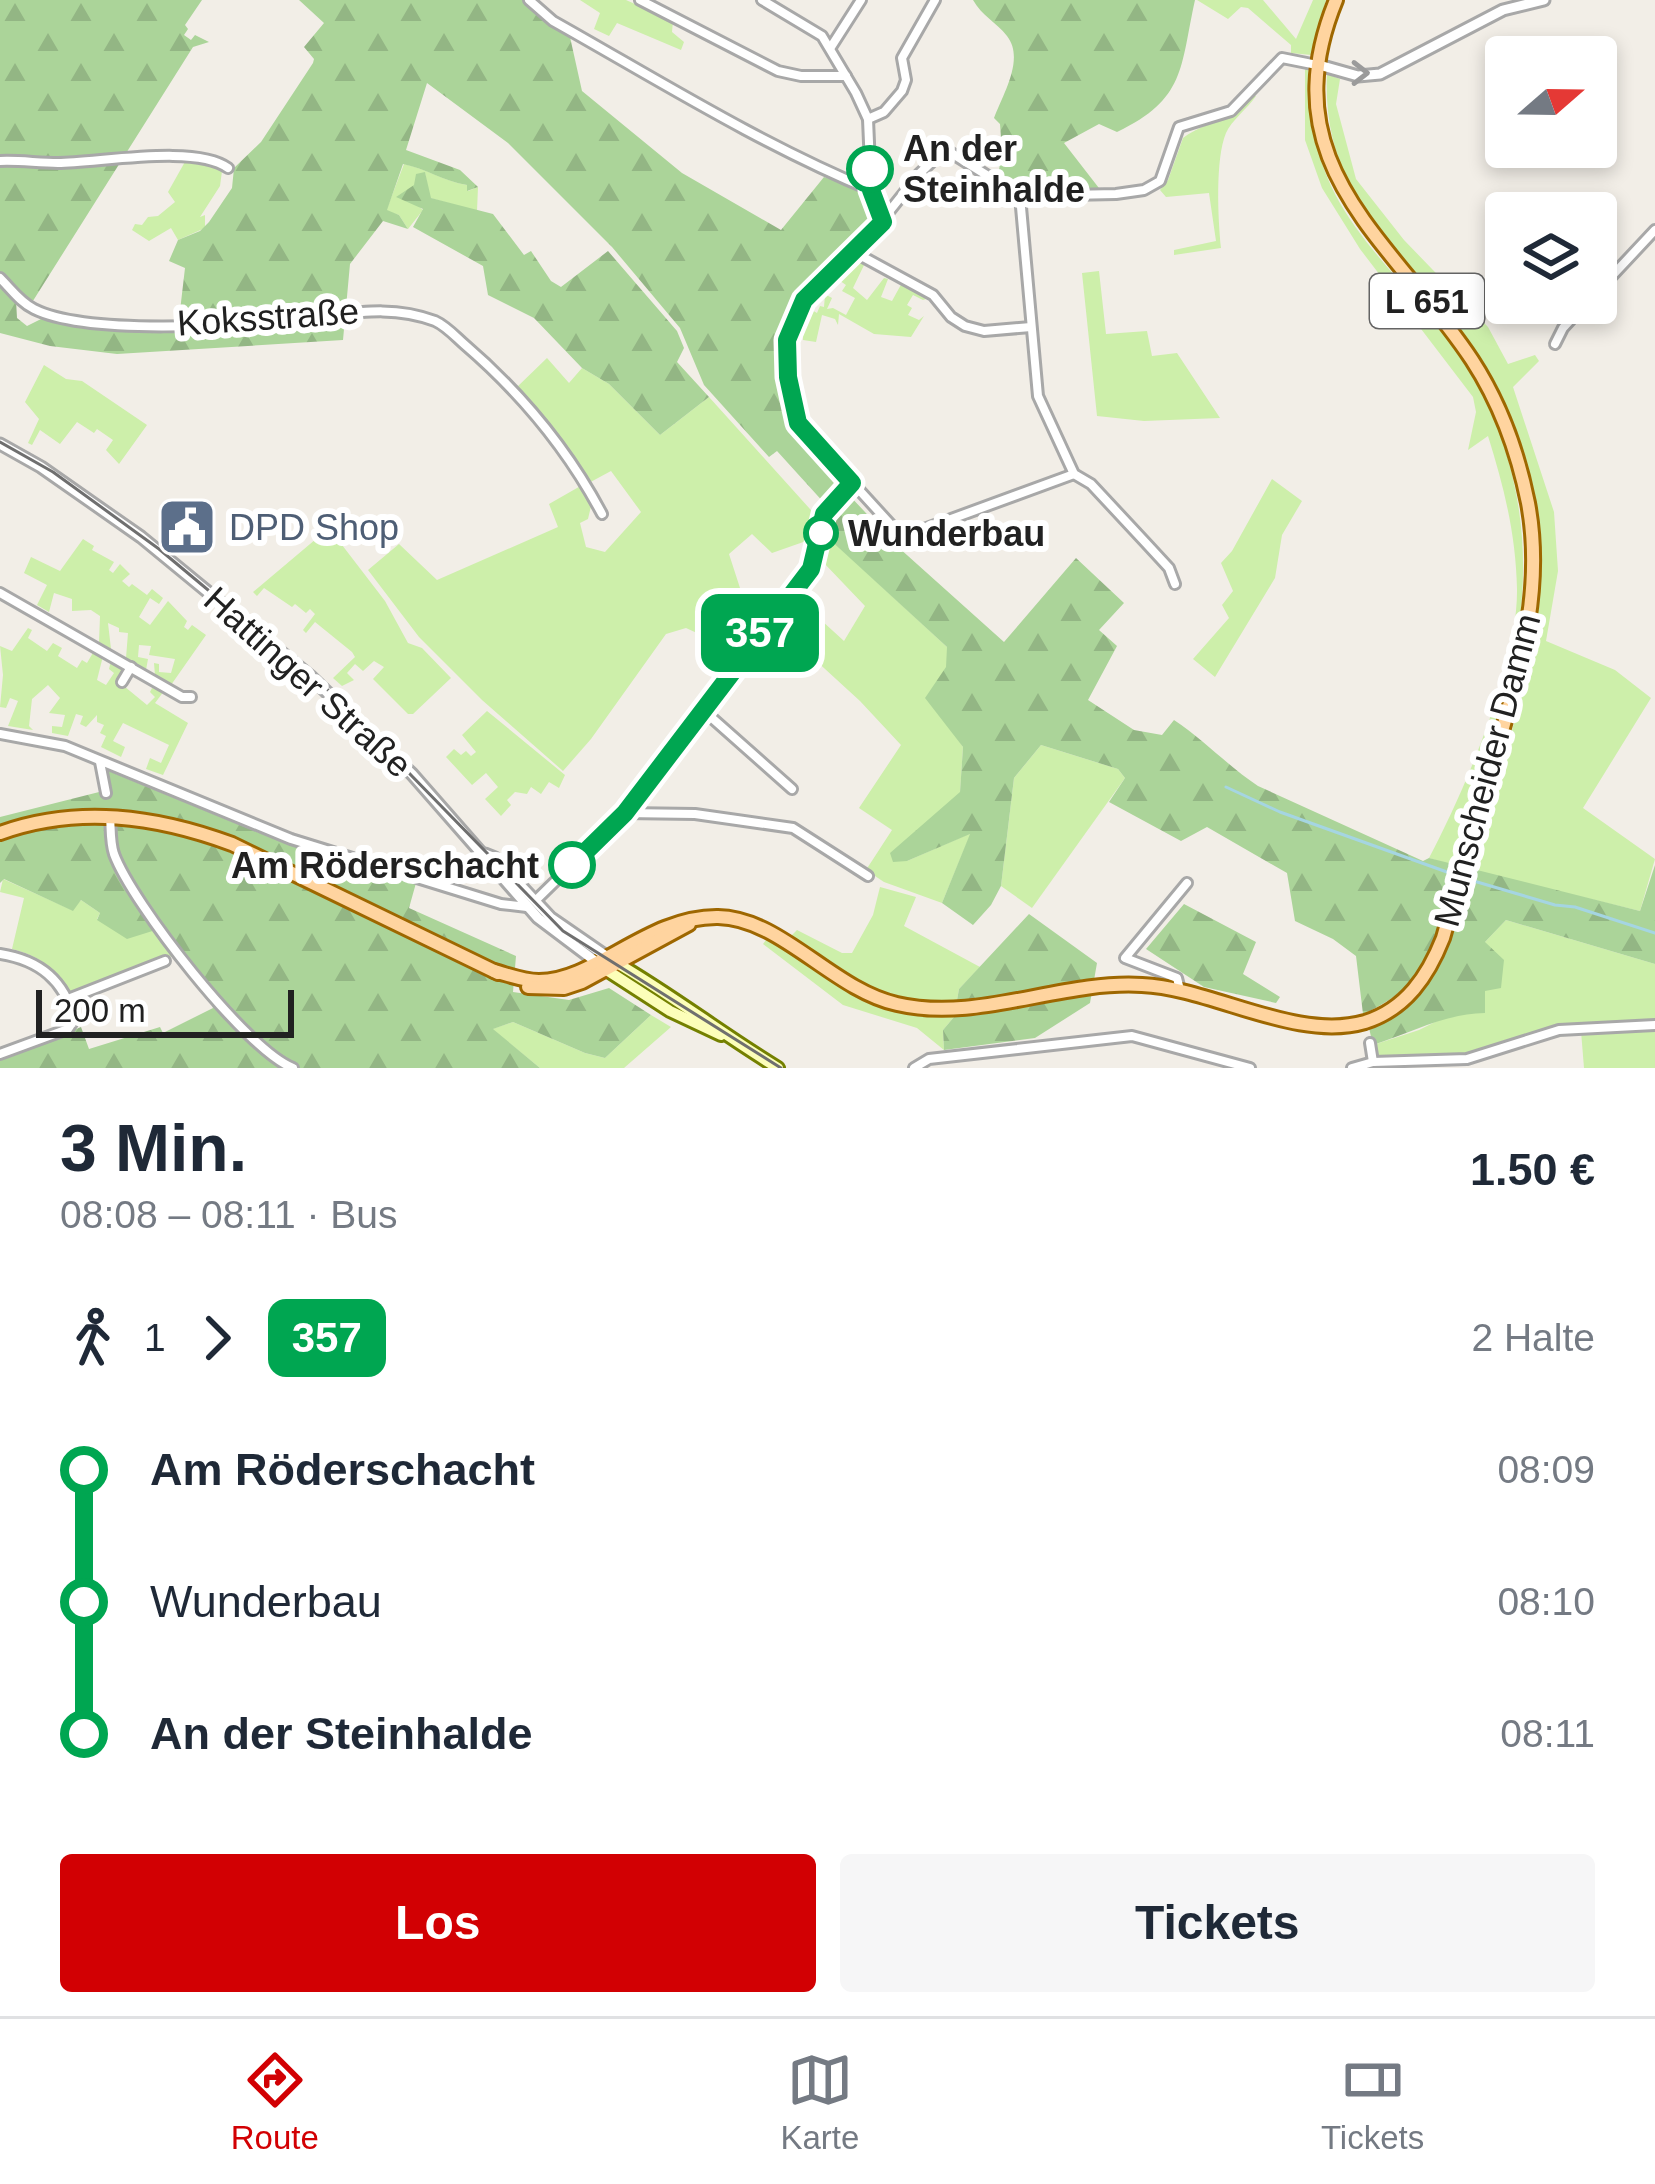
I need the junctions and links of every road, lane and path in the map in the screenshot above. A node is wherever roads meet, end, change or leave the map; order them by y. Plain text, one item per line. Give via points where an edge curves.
1 (529, 0) edge
2 (640, 0) edge
3 (762, 0) edge
4 (862, 0) edge
5 (935, 0) edge
6 (1336, 0) edge
7 (1544, 0) edge
8 (1516, 3) edge
9 (831, 47) junction
10 (1319, 65) junction
11 (847, 76) junction
12 (868, 119) junction
13 (0, 161) edge
14 (227, 168) dead end
15 (871, 190) junction
16 (1020, 196) junction
17 (883, 222) junction
18 (1654, 235) edge
19 (854, 252) junction
20 (1617, 272) edge
21 (0, 278) edge
22 (1567, 324) edge
23 (1031, 327) junction
24 (1555, 344) dead end
25 (2, 448) edge
26 (1074, 474) junction
27 (852, 483) junction
28 (602, 514) dead end
29 (1175, 584) dead end
30 (0, 593) edge
31 (131, 667) junction
32 (122, 682) dead end
33 (191, 697) dead end
34 (703, 710) junction
35 (0, 734) edge
36 (100, 761) junction
37 (792, 789) dead end
38 (106, 794) dead end
39 (625, 813) junction
40 (110, 816) junction
41 (0, 833) edge
42 (485, 854) junction
43 (868, 876) dead end
44 (504, 880) junction
45 (1187, 883) dead end
46 (492, 900) junction
47 (531, 904) junction
48 (695, 920) junction
49 (645, 950) junction
50 (0, 954) edge
51 (165, 962) dead end
52 (607, 963) junction
53 (494, 971) junction
54 (656, 986) junction
55 (1180, 990) junction
56 (68, 999) junction
57 (1655, 1025) edge
58 (726, 1036) junction
59 (1370, 1043) dead end
60 (0, 1054) edge
61 (1373, 1062) junction
62 (293, 1068) edge
63 (778, 1068) edge
64 (914, 1068) edge
65 (1250, 1068) edge
66 (1352, 1068) edge

1 - 15 street via 739,127
2 - 11 street via 778,71
3 - 9 street
4 - 9 street
5 - 12 street via 902,58 905,86
6 - 10 main road, L 651
7 - 8 street
10 -> 8 street via 1358,76 1400,66
9 - 11 street
10 - 16 street via 1282,58 1231,111 1179,127 1151,188
10 - 55 main road, Munscheider Damm / L 651 via 1321,129 1336,178 1460,343 1512,442 1529,509 1528,630 1443,938 1403,1000 1346,1026
11 - 12 street
12 - 15 street
13 - 14 street via 209,159
15 - 17 street
16 - 17 street via 946,149
16 - 23 street
17 - 19 street
18 - 20 street
19 - 23 street via 933,295 965,326
19 - 27 street via 801,305 786,352 798,423
21 - 28 street, Koksstraße via 37,310 91,321 280,321 387,308 438,322 530,408
22 - 24 street
23 - 26 street via 1038,396
25 - 42 street, Hattinger Straße via 141,537 286,655
26 - 27 street via 904,538
26 - 29 street via 1169,568
27 - 34 street via 824,514 811,569
30 - 31 street
31 - 32 street
31 - 33 street
34 - 37 street
34 - 39 street
35 - 36 street
36 - 38 street
36 - 46 street via 291,838
39 - 43 street via 793,828
39 - 47 street
40 - 41 main road, L 651
40 - 53 main road, L 651 via 232,844
40 - 62 street via 118,861 179,956 209,996
42 - 44 street, Hattinger Straße
42 - 47 street, Hattinger Straße
44 - 46 street via 505,892
44 - 47 street, Hattinger Straße
45 - 55 street, Munscheider Damm via 1125,958 1177,978
46 - 47 street
47 - 52 street, Hattinger Straße
48 - 49 main road, L 651
48 - 52 main road, Munscheider Damm / L 651 via 668,925
48 - 55 main road, Munscheider Damm / L 651 via 746,922 868,995 914,1007 1116,985
49 - 52 main road, L 651
49 - 54 main road via 643,965
50 - 56 street via 46,971
51 - 56 street
52 - 53 main road, L 651 via 538,981
52 - 53 main road, L 651 via 564,988 522,985
52 - 54 main road, Hattinger Straße
52 - 58 main road, Hattinger Straße via 670,1012
54 - 58 main road, Hattinger Straße
56 - 60 street via 73,1025
57 - 61 street via 1559,1030 1467,1059
58 - 63 main road, Hattinger Straße
59 - 61 street
61 - 66 street
64 - 65 street via 929,1059 1132,1036

